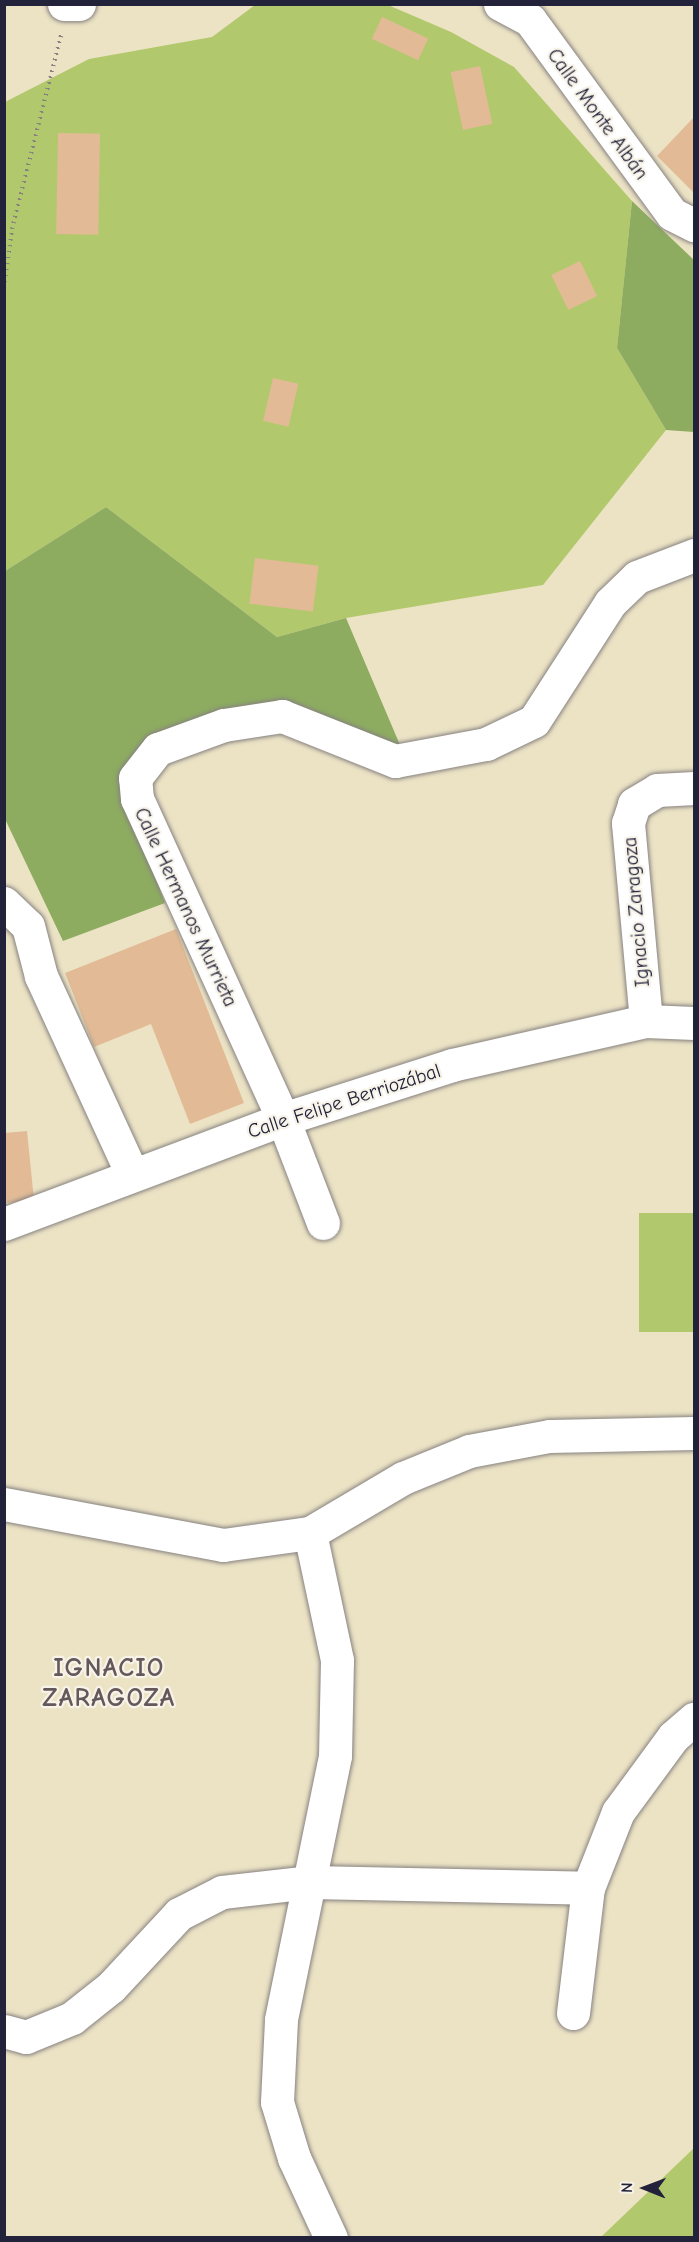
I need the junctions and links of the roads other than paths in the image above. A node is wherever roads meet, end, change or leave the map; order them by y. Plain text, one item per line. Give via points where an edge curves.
1 (64, 4) edge
2 (79, 4) edge
3 (500, 4) edge
4 (69, 5) edge
5 (694, 225) edge
6 (694, 555) edge
7 (694, 788) edge
8 (4, 903) edge
9 (646, 1021) junction
10 (694, 1023) edge
11 (283, 1119) junction
12 (132, 1174) junction
13 (323, 1223) dead end
14 (4, 1224) edge
15 (694, 1433) edge
16 (4, 1504) edge
17 (310, 1533) junction
18 (694, 1719) edge
19 (311, 1882) junction
20 (588, 1888) junction
21 (573, 2013) dead end
22 (4, 2031) edge
23 (331, 2238) edge

1 - 4 street
2 - 4 street
3 - 5 street, Calle Monte Albán via 530,20 672,214
6 - 11 street, Calle Hermanos Murrieta via 637,577 610,603 534,721 486,744 395,761 321,727 282,716 224,725 158,749 135,778 137,799
7 - 9 street, Ignacio Zaragoza via 657,790 634,804 628,823
8 - 12 street via 28,926 41,976
9 - 10 street, Calle Felipe Berriozábal
9 - 11 street, Calle Felipe Berriozábal via 452,1065
11 - 12 street, Calle Felipe Berriozábal
11 - 13 street, Calle Hermanos Murrieta
12 - 14 street, Calle Felipe Berriozábal
15 - 17 street via 549,1436 469,1451 403,1478
16 - 17 street via 223,1545
17 - 19 street via 336,1660 335,1756
18 - 20 street via 673,1737 618,1812
19 - 20 street
19 - 22 street via 222,1892 179,1914 111,1987 72,2018 26,2037
19 - 23 street via 281,2020 277,2102 294,2158
20 - 21 street

